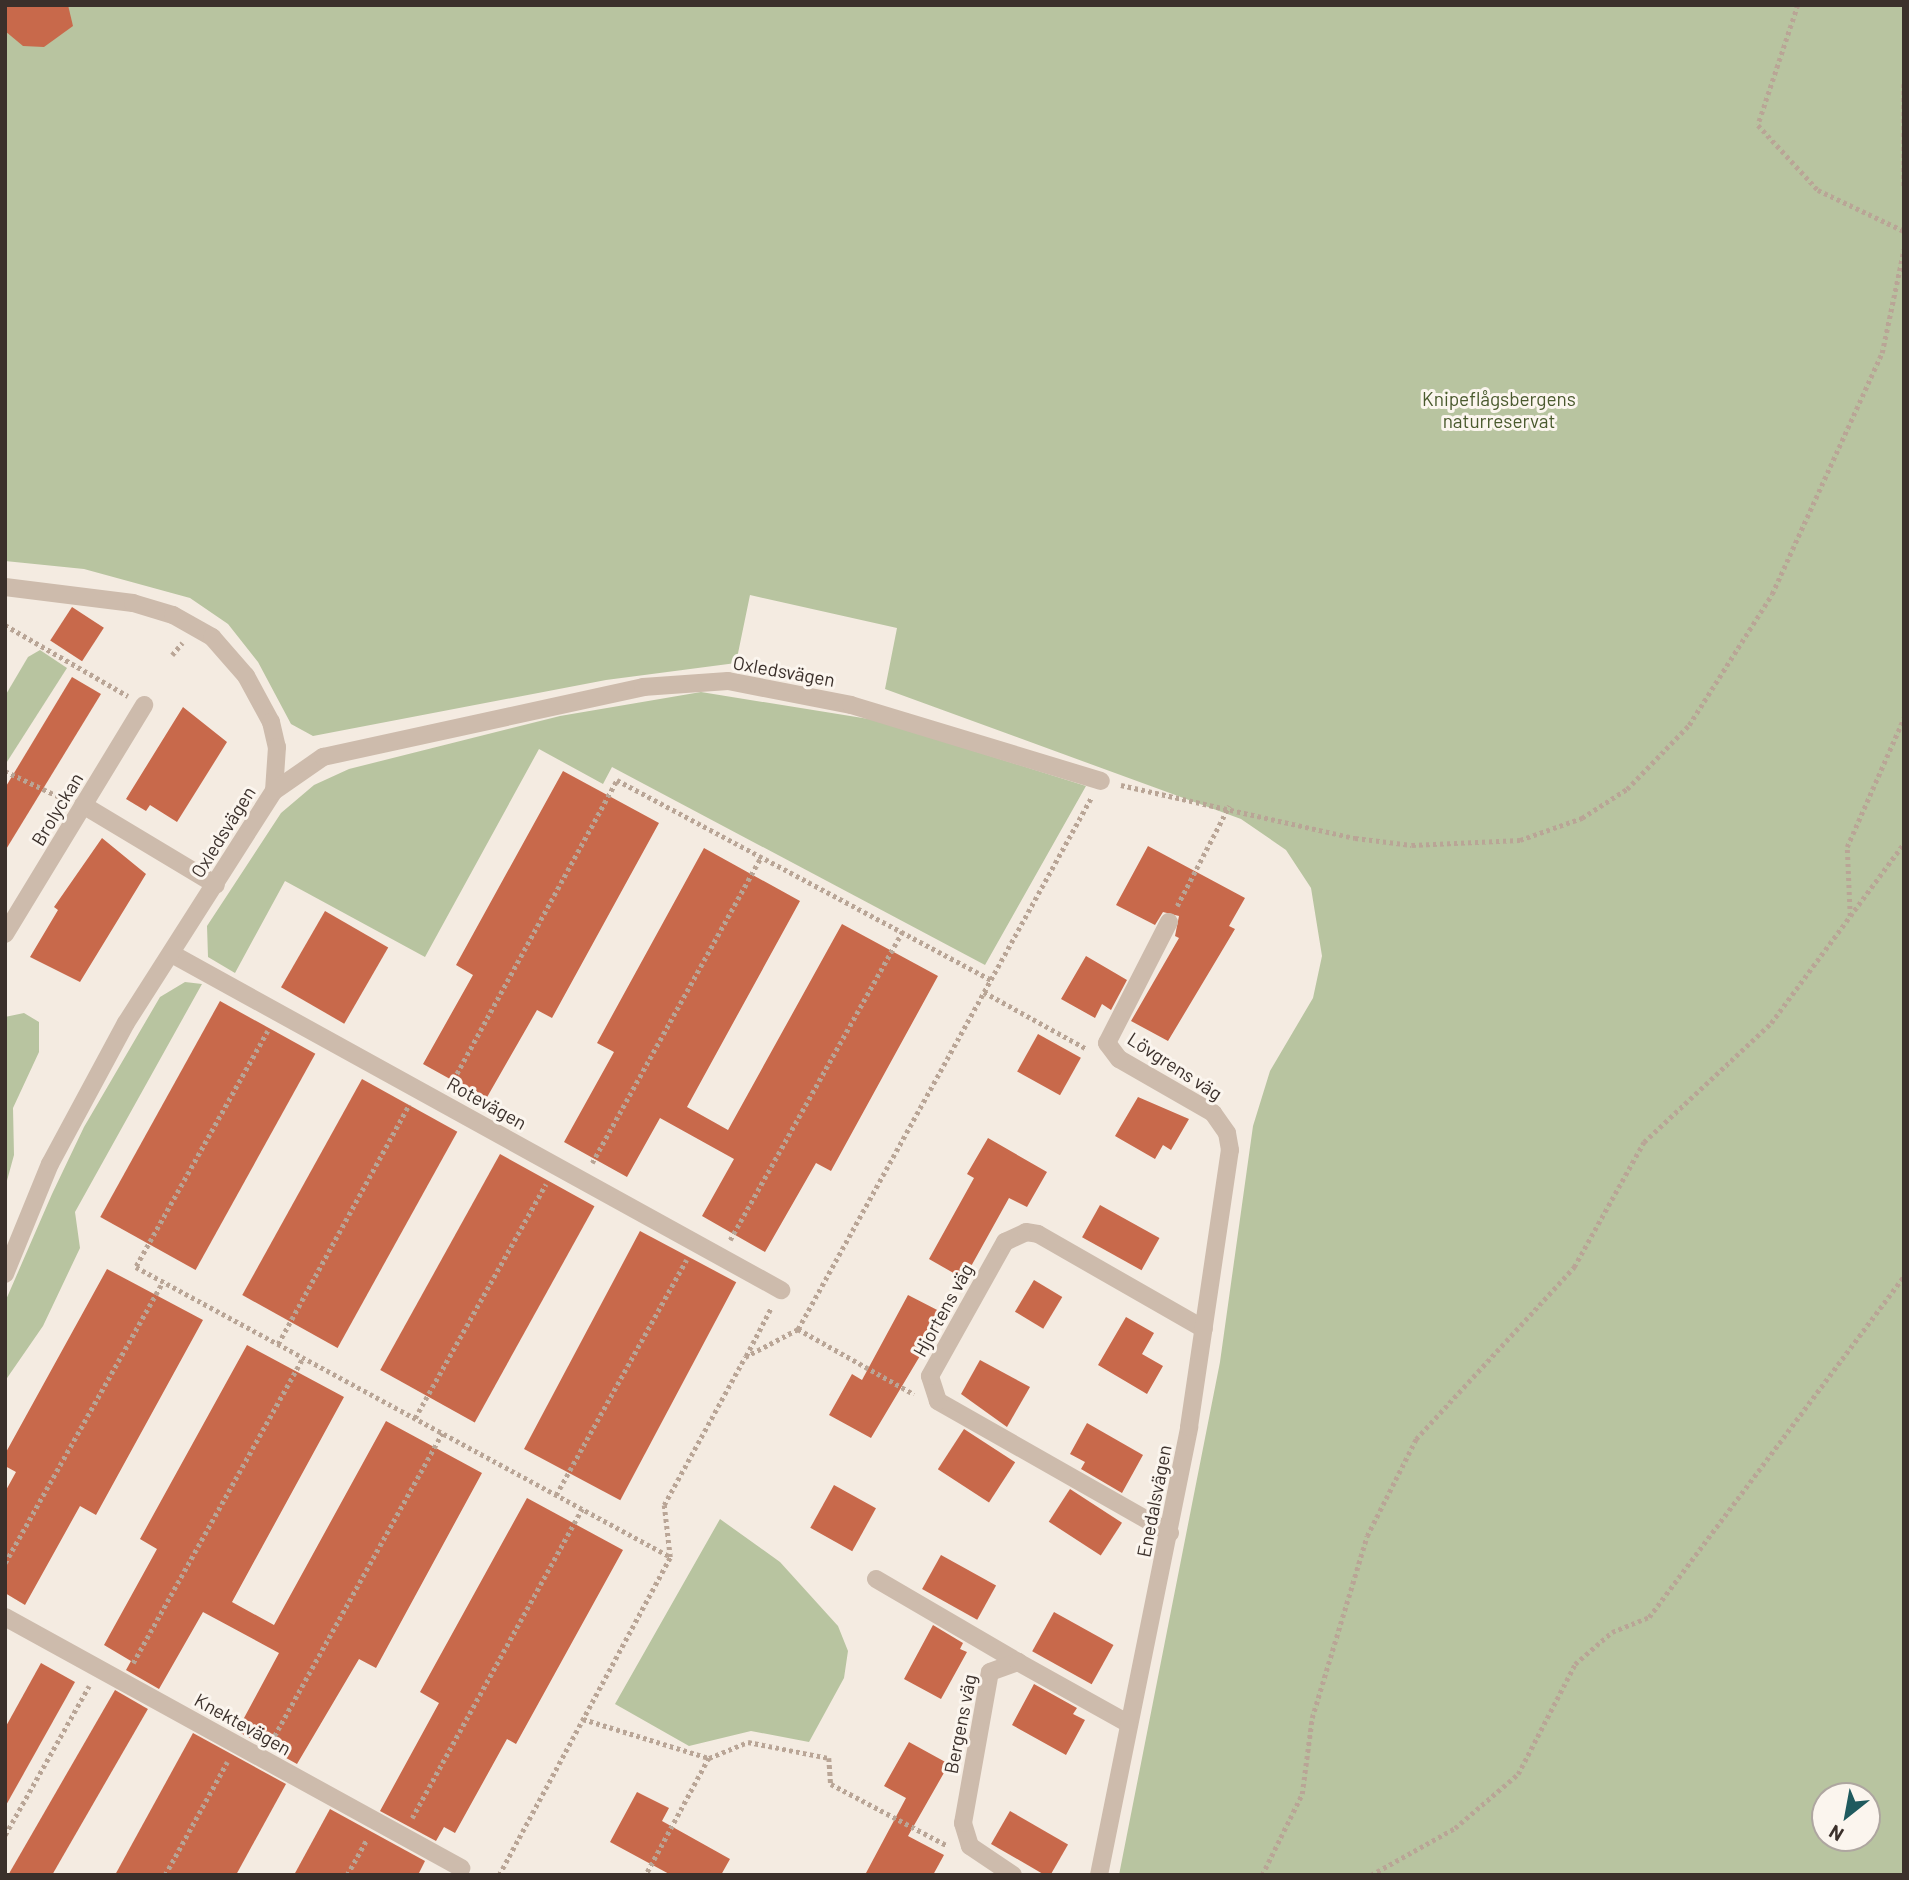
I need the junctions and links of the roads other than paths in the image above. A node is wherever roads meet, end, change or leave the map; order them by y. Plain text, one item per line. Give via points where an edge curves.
1 (5, 587) edge
2 (144, 705) road end
3 (1101, 781) road end
4 (274, 791) junction
5 (82, 808) junction
6 (216, 885) junction
7 (1169, 922) road end
8 (5, 934) edge
9 (172, 954) junction
10 (1227, 1133) joint
11 (5, 1275) edge
12 (781, 1290) road end
13 (1204, 1329) junction
14 (1170, 1532) junction
15 (876, 1579) dead end
16 (5, 1617) edge
17 (1018, 1662) junction
18 (1129, 1724) junction
19 (461, 1868) dead end
20 (1013, 1875) edge
21 (1100, 1875) edge

1 - 4 street via 133,603 173,615 212,637 246,676 271,722 278,747
2 - 5 street, Brolyckan
3 - 4 street, Oxledsvägen via 851,705 728,681 643,687 347,750 304,767
4 - 6 street, Oxledsvägen
5 - 6 street
5 - 8 street, Brolyckan
6 - 9 street, Oxledsvägen
7 - 10 street, Lövgrens väg via 1108,1033 1112,1052 1205,1107
9 - 11 street, Oxledsvägen via 82,1100
9 - 12 street, Rotevägen
10 - 13 street, Enedalsvägen via 1230,1150
13 - 14 street, Enedalsvägen
13 - 14 street, Hjortens väg via 1038,1234 1026,1232 1005,1242 930,1376 932,1394
14 - 18 street, Enedalsvägen
15 - 17 street
16 - 19 street, Knektevägen
17 - 18 street
17 - 20 street, Bergens väg via 998,1665 986,1680 962,1823 970,1846
18 - 21 street, Enedalsvägen

